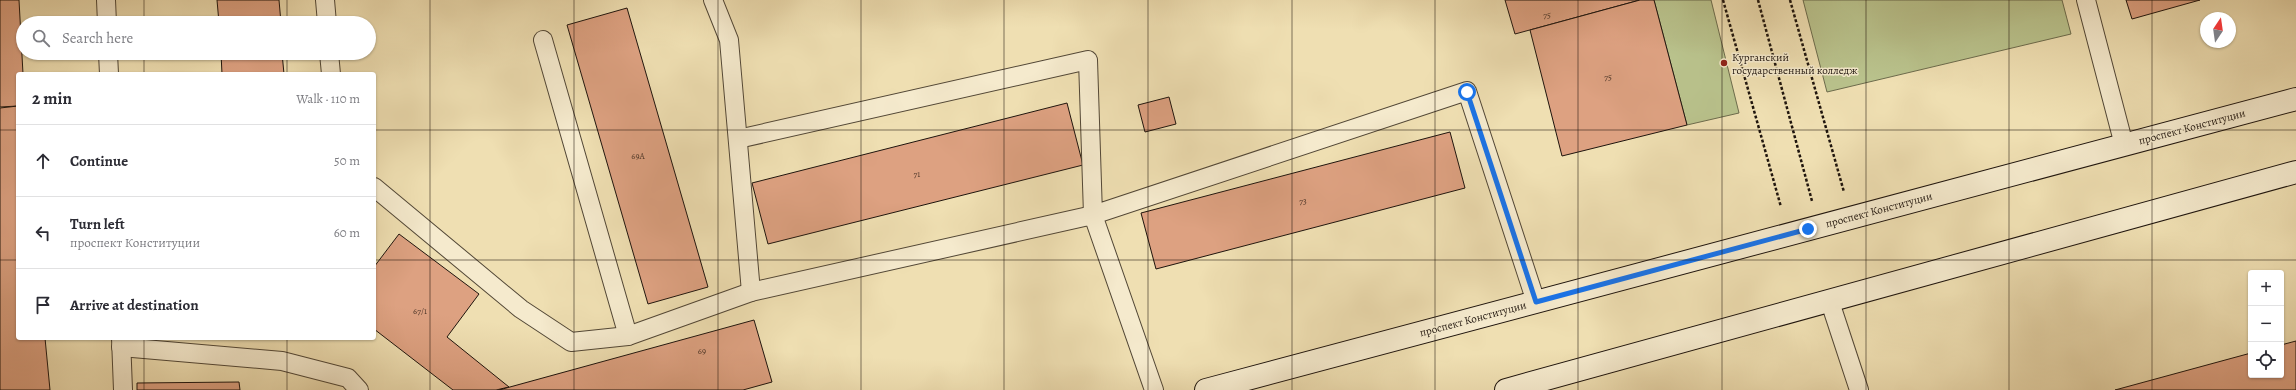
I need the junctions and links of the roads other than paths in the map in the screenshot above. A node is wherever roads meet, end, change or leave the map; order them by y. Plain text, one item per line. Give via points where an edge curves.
1 (106, 0) edge
2 (325, 0) edge
3 (714, 0) edge
4 (2086, 0) edge
5 (107, 16) edge
6 (326, 16) edge
7 (543, 40) dead end
8 (108, 60) edge
9 (330, 60) edge
10 (109, 72) edge
11 (331, 72) edge
12 (2296, 99) edge
13 (738, 139) junction
14 (2124, 145) junction
15 (2296, 172) edge
16 (376, 189) edge
17 (1093, 215) junction
18 (751, 292) junction
19 (1536, 302) junction
20 (1830, 302) junction
21 (628, 336) junction
22 (121, 343) edge
23 (1239, 386) edge
24 (123, 390) edge
25 (359, 390) edge
26 (1154, 390) edge
27 (1206, 390) edge
28 (1506, 390) edge
29 (1859, 390) edge

1 - 5 lane
2 - 6 lane
3 - 13 lane via 729,40
4 - 14 lane
7 - 21 lane
8 - 10 lane
9 - 11 lane
12 - 14 main road, проспект Конституции
13 - 17 lane via 1088,60
13 - 18 lane
14 - 19 main road, проспект Конституции
15 - 20 main road
16 - 21 lane via 521,309 571,342
17 - 18 lane
17 - 19 lane via 1467,92
17 - 26 lane
18 - 21 lane
19 - 23 main road, проспект Конституции
20 - 28 main road
20 - 29 lane
22 - 24 lane
22 - 25 lane via 282,360 348,378
23 - 27 main road, проспект Конституции

